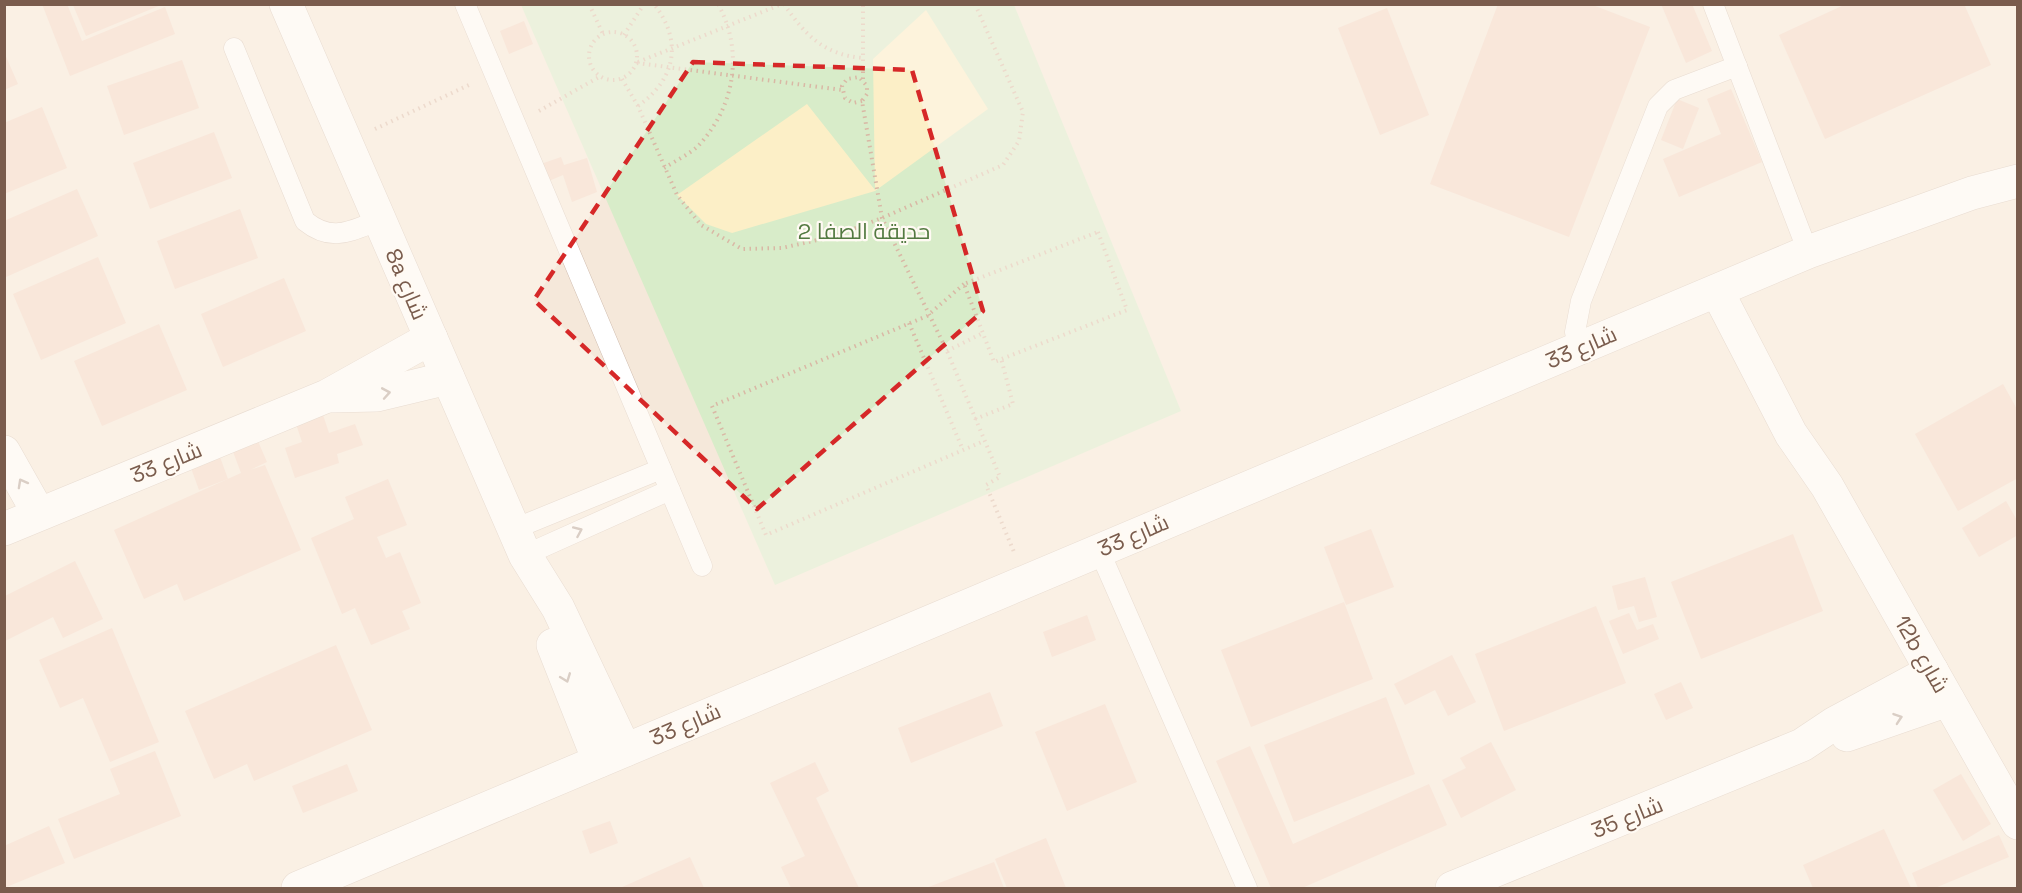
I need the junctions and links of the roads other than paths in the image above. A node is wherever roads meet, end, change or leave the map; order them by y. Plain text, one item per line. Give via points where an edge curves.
1 (286, 4) edge
2 (465, 4) edge
3 (1713, 4) edge
4 (234, 48) dead end
5 (1737, 66) junction
6 (2018, 162) edge
7 (2018, 181) edge
8 (1972, 194) junction
9 (380, 220) junction
10 (1808, 252) junction
11 (1727, 287) junction
12 (430, 338) junction
13 (1578, 348) junction
14 (448, 378) junction
15 (327, 396) junction
16 (4, 452) edge
17 (661, 469) junction
18 (670, 489) junction
19 (39, 514) junction
20 (6, 523) edge
21 (522, 549) junction
22 (1100, 550) junction
23 (702, 566) dead end
24 (1932, 671) junction
25 (1948, 700) junction
26 (1802, 745) junction
27 (612, 755) junction
28 (2018, 823) edge
29 (298, 888) edge
30 (1247, 888) edge
31 (1452, 888) edge

1 - 9 street, 8a شارع
2 - 17 lane
3 - 5 lane
4 - 9 lane via 305,220 318,231 334,234
5 - 10 lane
5 - 13 lane via 1684,85 1658,106 1581,301 1575,332
6 - 8 street, شارع 33
7 - 8 street, شارع 33
8 - 10 street, شارع 33
9 - 12 street, 8a شارع
10 - 11 street, شارع 33
11 - 13 street, شارع 33
11 - 24 street, 12b شارع via 1791,434 1827,486
12 - 14 street, 8a شارع
12 - 15 street, شارع 33
13 - 22 street, شارع 33
15 -> 14 street, شارع 33 via 377,395
14 - 21 street, 8a شارع
15 - 19 street, شارع 33
19 -> 16 street
17 - 18 lane
17 - 21 lane
21 -> 18 lane
18 - 23 lane
19 - 20 street, شارع 33
21 - 27 street, 8a شارع via 541,612
22 - 27 street, شارع 33
22 - 30 lane
24 - 25 street, 12b شارع
24 - 26 street, شارع 35
26 -> 25 street, شارع 35 via 1851,734
25 - 28 street, 12b شارع
26 - 31 street, شارع 35
27 - 29 street, شارع 33

